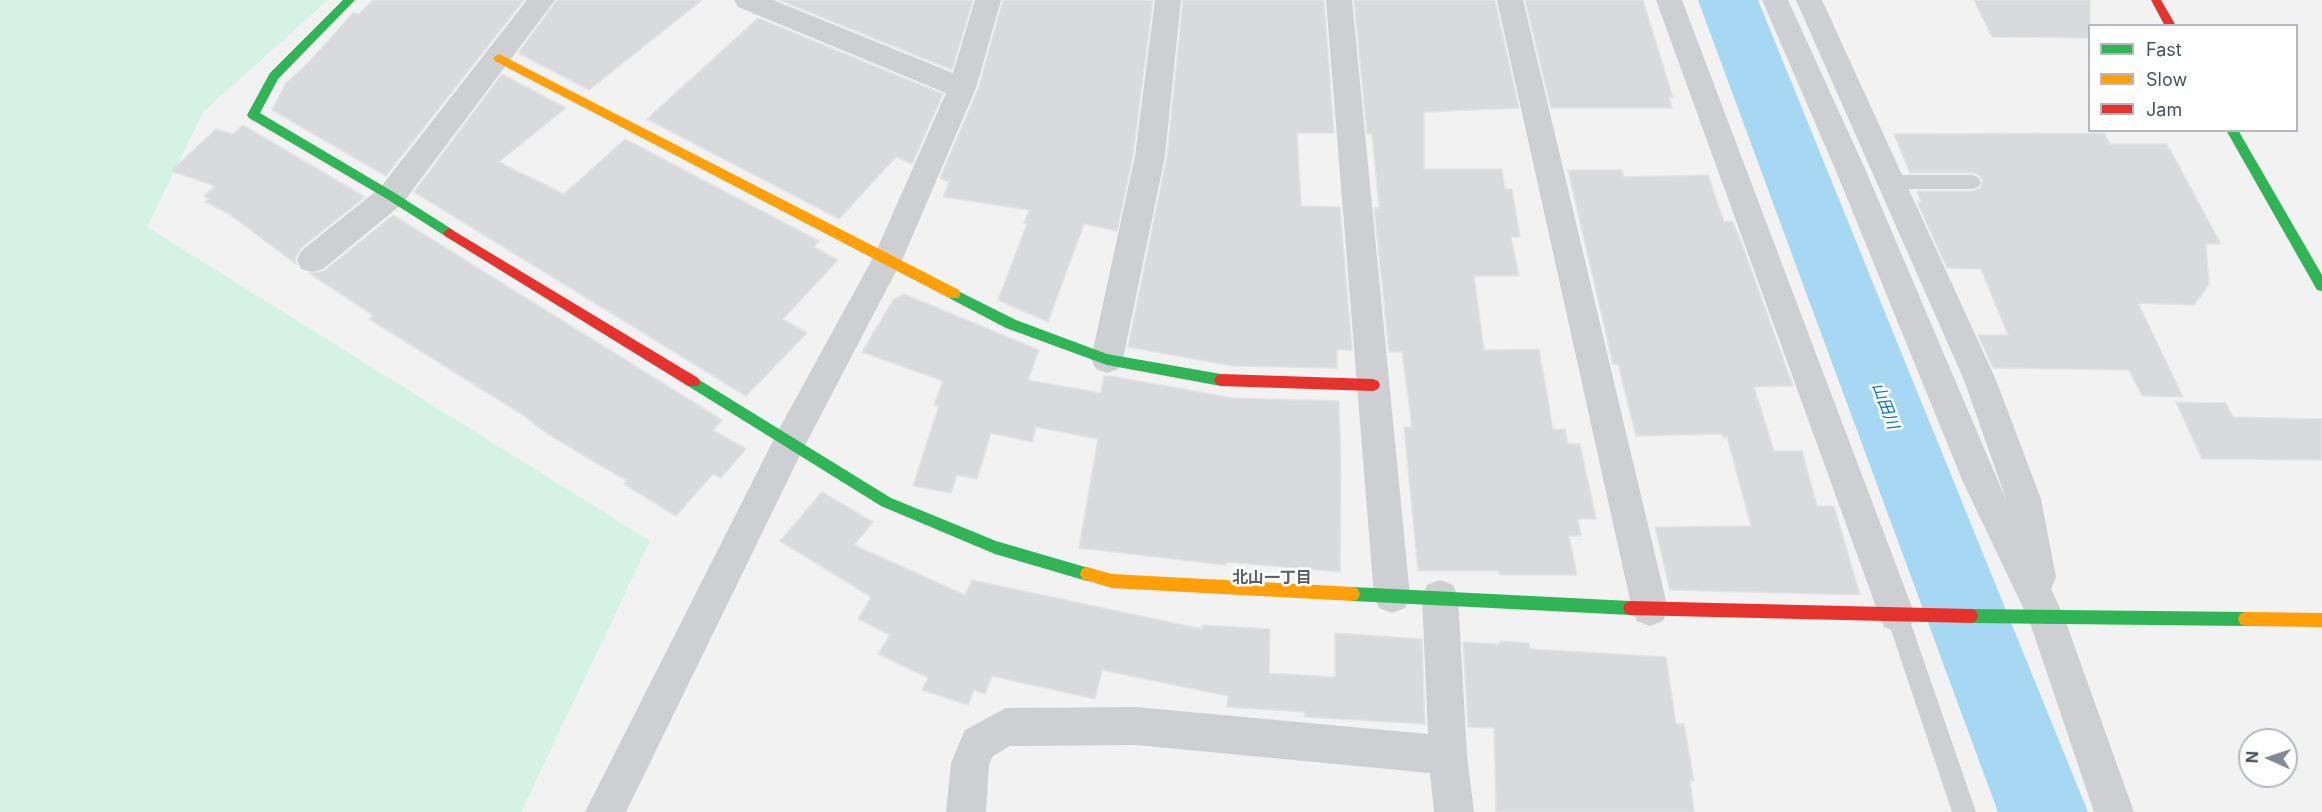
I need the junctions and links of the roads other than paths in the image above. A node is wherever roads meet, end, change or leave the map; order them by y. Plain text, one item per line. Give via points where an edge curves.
1 (350, 0) edge
2 (543, 0) edge
3 (747, 0) edge
4 (988, 0) edge
5 (1168, 0) edge
6 (1339, 0) edge
7 (1510, 0) edge
8 (1669, 0) edge
9 (1775, 0) edge
10 (1809, 0) edge
11 (2156, 0) edge
12 (2170, 24) edge
13 (499, 58) junction
14 (962, 88) junction
15 (2233, 132) edge
16 (1892, 182) junction
17 (1972, 182) dead end
18 (391, 196) junction
19 (888, 258) junction
20 (312, 260) dead end
21 (2322, 286) edge
22 (1107, 358) junction
23 (1373, 385) junction
24 (790, 441) junction
25 (1392, 596) junction
26 (1440, 597) junction
27 (1650, 609) junction
28 (1904, 616) junction
29 (2037, 617) junction
30 (2322, 620) edge
31 (1448, 755) junction
32 (605, 812) edge
33 (966, 812) edge
34 (1454, 812) edge
35 (1964, 812) edge
36 (2114, 812) edge

1 - 18 street via 274,76 253,115
2 - 13 street
3 - 14 street
4 - 14 street
5 - 22 street via 1150,156
6 - 23 street
7 - 27 street
8 - 28 street
9 - 29 street via 1851,171
10 - 16 street
11 - 12 street
13 - 18 street
13 - 19 street
14 - 19 street
15 - 21 street
16 - 17 lane
16 - 29 street via 1980,381 2024,499
18 - 20 street
18 - 24 street
19 - 22 street via 1011,324
19 - 24 street
22 - 23 street via 1233,382
23 - 25 street
24 - 25 street via 886,502 995,547 1112,581
24 - 32 street
25 - 26 street
26 - 27 street
26 - 31 street
27 - 28 street
28 - 29 street
28 - 35 lane
29 - 30 street
29 - 36 street
31 - 33 street via 1136,726 1006,727 979,743 970,764
31 - 34 street

